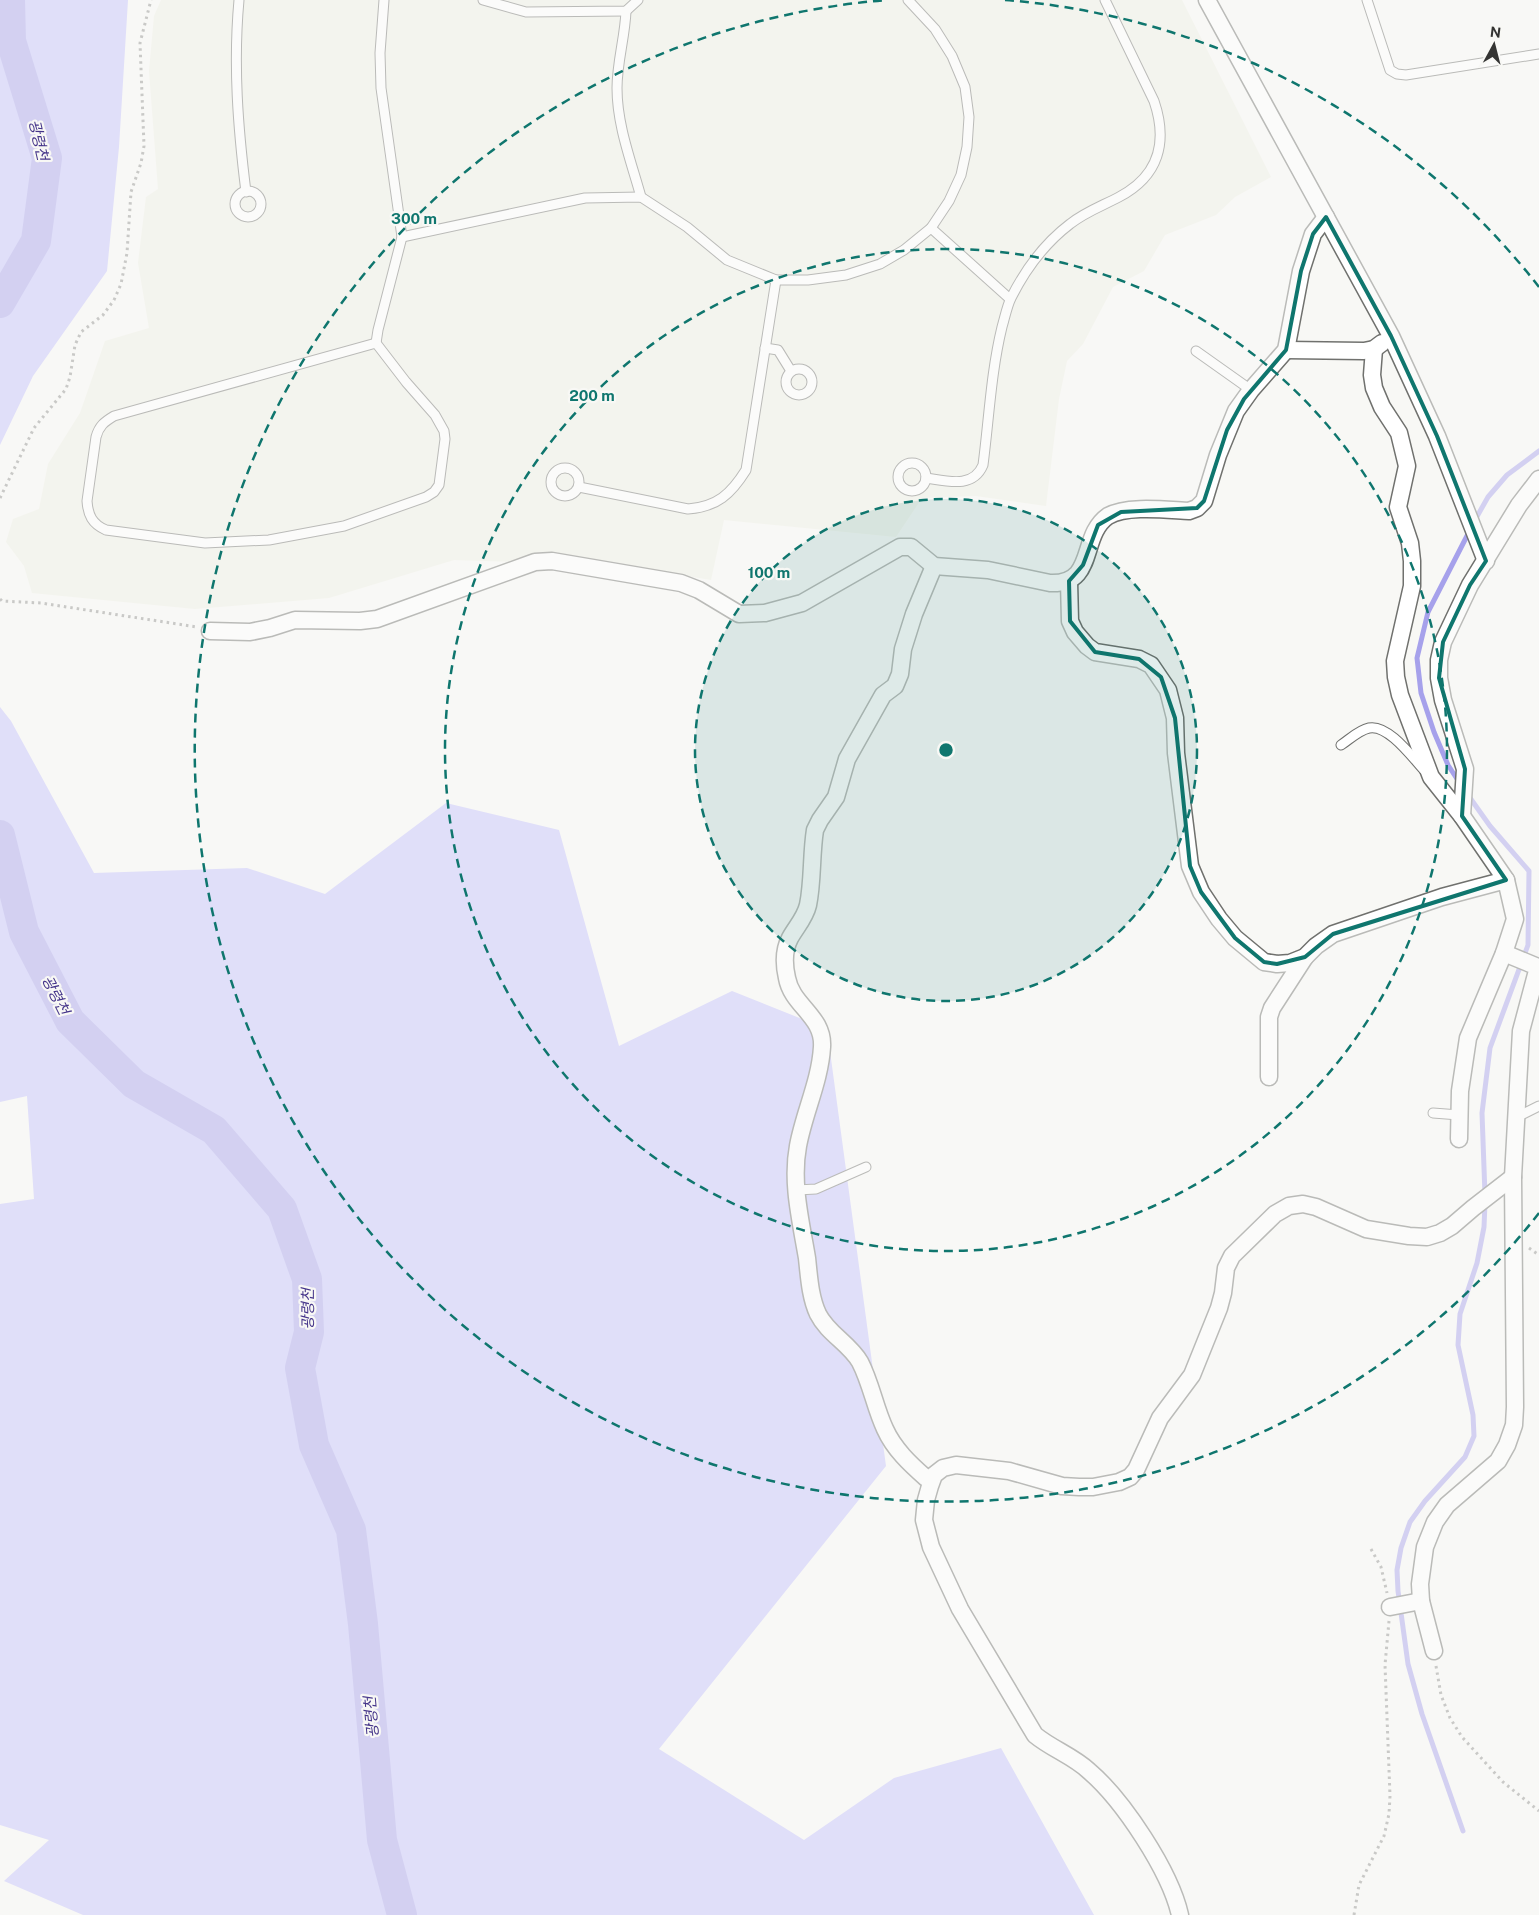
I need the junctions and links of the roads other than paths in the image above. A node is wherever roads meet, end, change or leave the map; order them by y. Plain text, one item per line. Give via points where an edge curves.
1 (239, 0) edge
2 (384, 0) edge
3 (483, 0) edge
4 (638, 0) edge
5 (908, 0) edge
6 (1105, 0) edge
7 (1207, 0) edge
8 (1367, 0) edge
9 (626, 11) junction
10 (1539, 54) edge
11 (246, 192) dead end
12 (641, 197) junction
13 (1326, 217) junction
14 (931, 228) junction
15 (402, 237) junction
16 (776, 280) junction
17 (1010, 300) junction
18 (1391, 336) junction
19 (376, 343) junction
20 (765, 348) junction
21 (1374, 349) junction
22 (1286, 350) junction
23 (1196, 351) dead end
24 (791, 371) dead end
25 (1251, 390) junction
26 (926, 478) dead end
27 (1539, 479) edge
28 (579, 487) dead end
29 (1484, 556) junction
30 (934, 566) junction
31 (1069, 581) junction
32 (210, 631) road end
33 (1342, 745) dead end
34 (1431, 777) junction
35 (1462, 816) junction
36 (1506, 880) junction
37 (1504, 953) junction
38 (1305, 957) junction
39 (1539, 966) edge
40 (1269, 1077) dead end
41 (1539, 1106) edge
42 (1433, 1113) dead end
43 (1459, 1115) junction
44 (1517, 1117) junction
45 (1459, 1139) dead end
46 (866, 1167) dead end
47 (1513, 1177) junction
48 (797, 1190) junction
49 (926, 1478) dead end
50 (1418, 1602) junction
51 (1393, 1606) road end
52 (1434, 1651) road end
53 (1180, 1915) edge

1 - 11 lane via 236,88
2 - 15 lane via 381,88
3 - 9 lane via 526,12
4 - 9 lane
5 - 14 lane via 935,29 952,56 965,88 969,117 961,175
6 - 17 lane via 1160,116 1161,145 1152,166 1136,186 1084,214 1052,240 1036,258
7 - 13 street
8 - 10 lane via 1390,70 1397,74
9 - 12 lane via 617,87 619,113
12 - 15 lane via 584,198
12 - 16 lane via 687,227 727,260
13 - 18 street
13 - 22 street via 1313,234 1301,271
14 - 16 lane via 880,264 808,280
14 - 17 lane
15 - 19 lane
16 - 20 lane
17 - 26 lane via 999,341 984,465 972,480
18 - 21 street
18 - 29 street via 1436,436
19 - 19 lane via 114,416 98,429 96,437 87,501 91,520 106,530 193,542 240,542 344,526 426,497 439,485 444,430
20 - 24 lane via 778,350
20 - 28 lane via 746,470 735,487 719,499 704,508 688,509
21 - 22 street
21 - 34 street via 1374,388 1399,433 1407,466 1398,507 1410,543 1412,586 1397,647 1396,677
22 - 25 street
23 - 25 lane
25 - 31 street via 1227,430 1204,500 1197,508 1133,510 1109,516 1098,526 1083,565
27 - 29 street
29 - 35 street via 1443,642 1439,660 1438,678 1443,700 1465,769
30 - 31 street via 988,570 1050,583
30 - 32 street via 911,547 900,547 802,603 765,613 739,614 681,583 552,561 534,562 377,619 295,620 250,632
30 - 48 street via 914,614 895,686 883,695 847,759 836,797 815,830 805,915 789,939 785,952 787,982 822,1033 819,1066 798,1147
31 - 38 street via 1070,622 1087,646 1095,652 1139,659 1161,676 1168,690 1175,718 1176,753 1190,866 1201,892 1235,938 1264,962 1290,963
33 - 34 lane via 1363,730 1371,727 1381,730 1397,740
34 - 35 street
35 - 36 street
36 - 37 street via 1515,919
36 - 38 street via 1442,897 1333,934
37 - 39 street
37 - 43 street via 1468,1038
38 - 40 street via 1269,1017
39 - 44 street via 1521,1031
41 - 44 lane
42 - 43 lane
43 - 45 street
44 - 47 street
46 - 48 lane via 816,1189
47 - 50 street via 1514,1425 1498,1462 1447,1505 1435,1522 1422,1563
47 - 53 street via 1452,1226 1427,1237 1366,1229 1303,1204 1289,1206 1274,1214 1232,1256 1226,1268 1219,1308 1192,1375 1160,1418 1130,1477 1093,1487 1062,1486 1022,1473 956,1465 943,1468 934,1475 924,1520 960,1609 1035,1735 1089,1770 1127,1814 1166,1875
48 - 49 street via 812,1296 818,1314 831,1333 859,1361 889,1437
50 - 51 street
50 - 52 street

